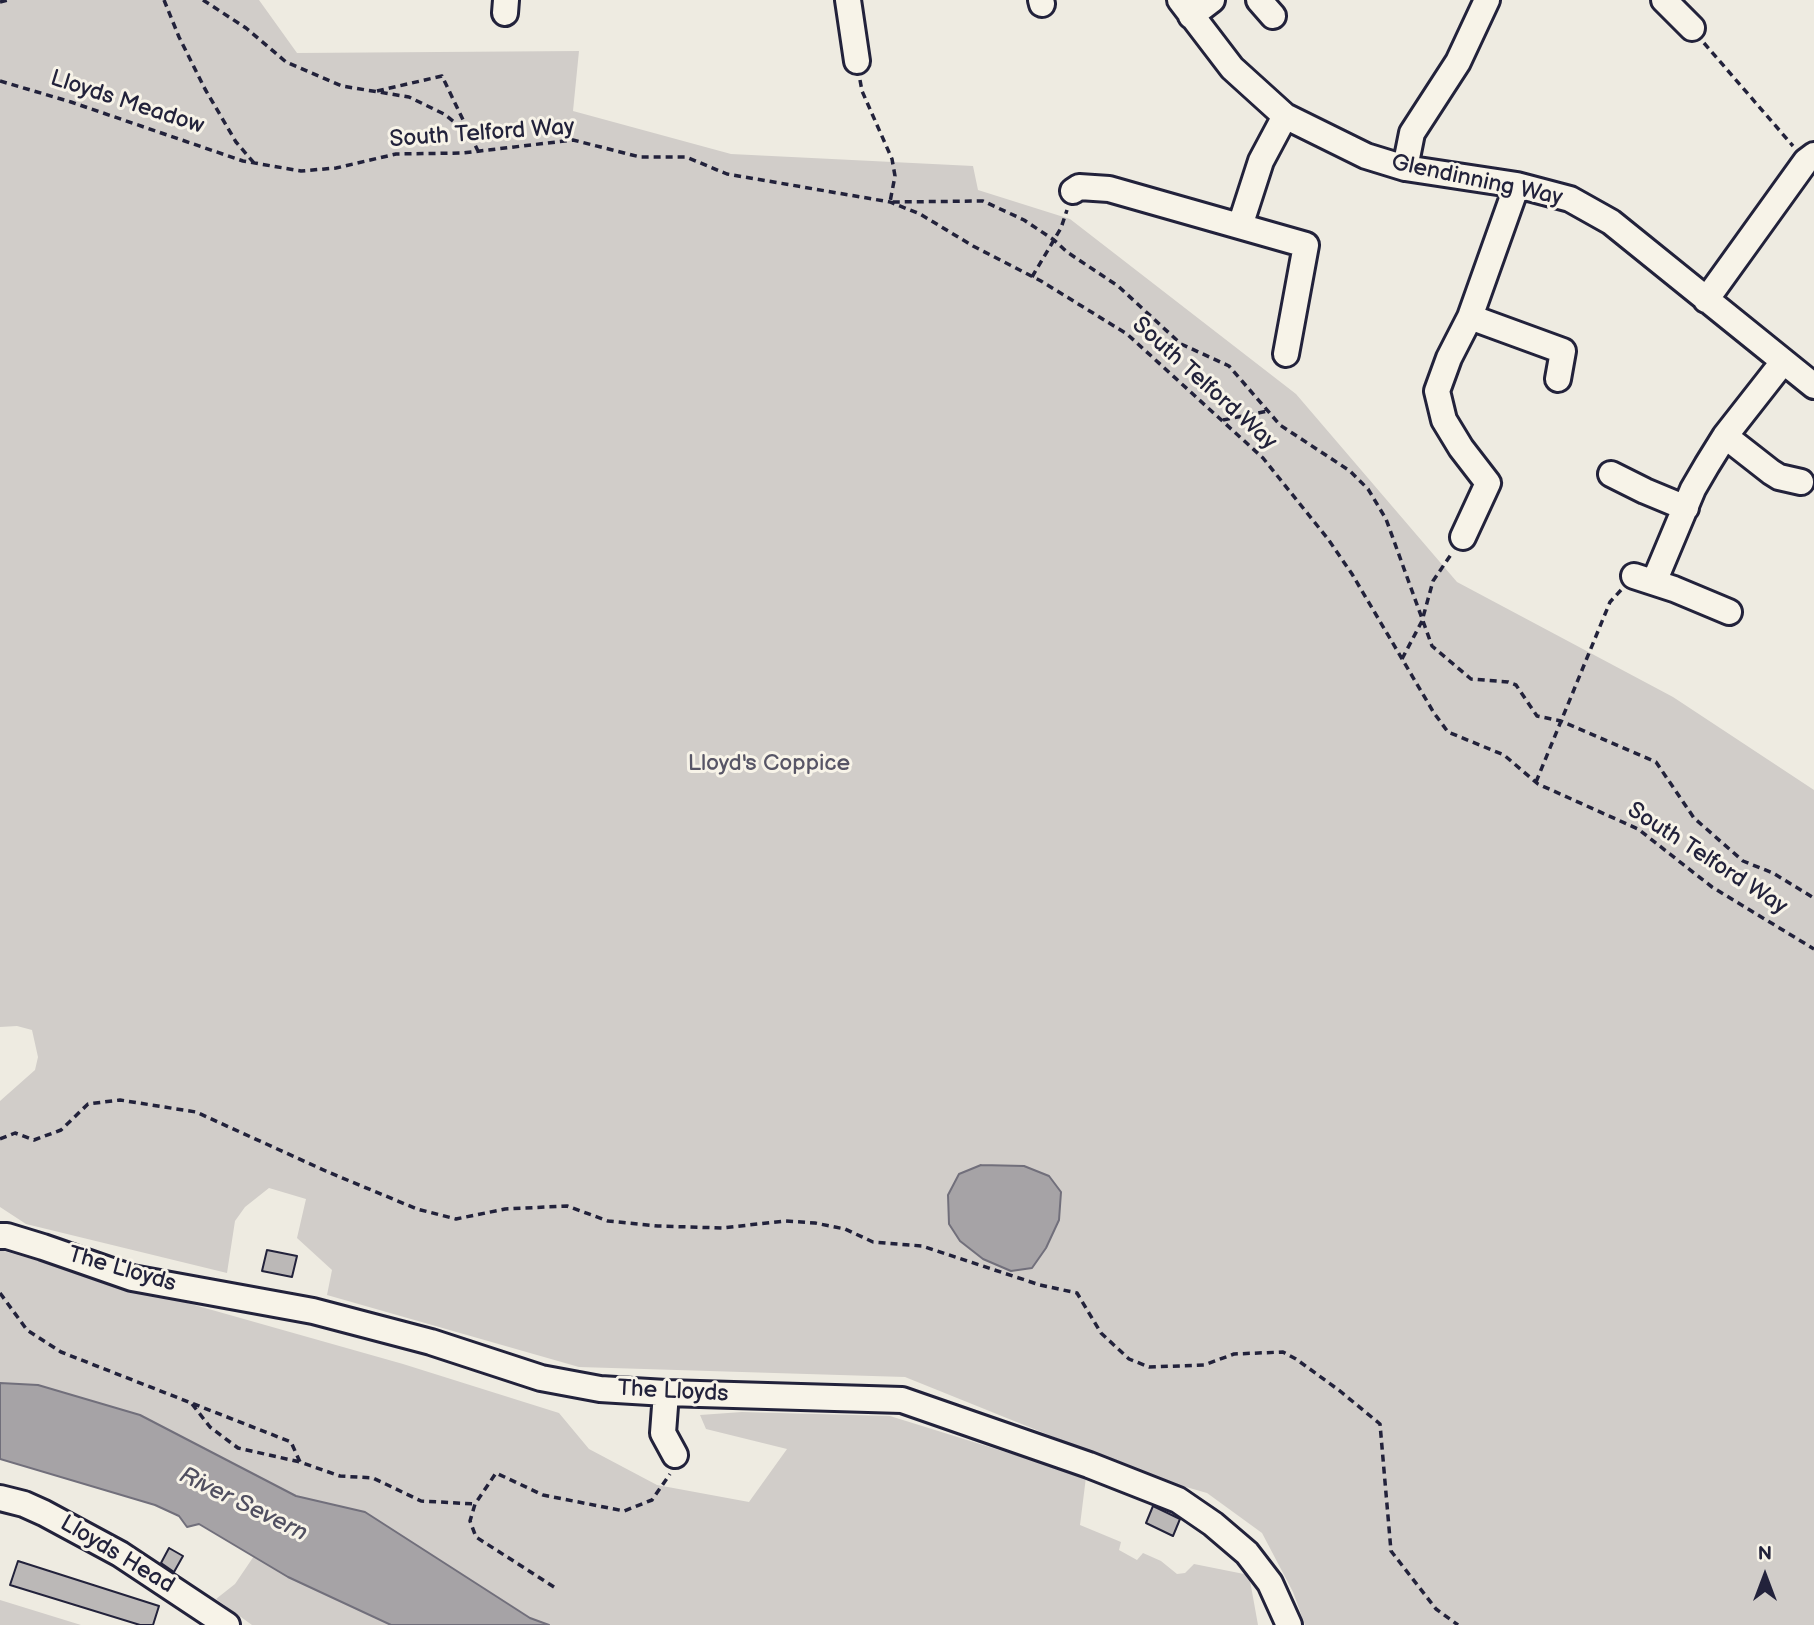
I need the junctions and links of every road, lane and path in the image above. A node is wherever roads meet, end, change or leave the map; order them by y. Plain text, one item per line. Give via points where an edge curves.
1 (8, 0) edge
2 (164, 0) edge
3 (203, 0) edge
4 (848, 0) edge
5 (1212, 0) edge
6 (1487, 0) edge
7 (1664, 0) edge
8 (0, 2) edge
9 (1185, 8) edge
10 (1692, 29) joint
11 (857, 61) joint
12 (0, 81) edge
13 (375, 91) junction
14 (1285, 116) junction
15 (471, 135) junction
16 (478, 151) junction
17 (1810, 158) edge
18 (243, 161) joint
19 (254, 163) junction
20 (1405, 168) junction
21 (1517, 185) junction
22 (1073, 191) joint
23 (890, 202) junction
24 (1240, 226) junction
25 (1054, 240) junction
26 (1032, 276) junction
27 (1706, 300) junction
28 (1470, 317) junction
29 (1286, 354) dead end
30 (1783, 362) junction
31 (1558, 379) dead end
32 (1814, 386) edge
33 (1268, 411) junction
34 (1222, 420) junction
35 (1725, 436) junction
36 (1611, 474) dead end
37 (1801, 482) dead end
38 (1686, 508) junction
39 (1464, 537) joint
40 (1654, 582) junction
41 (1729, 612) dead end
42 (1422, 621) junction
43 (1402, 659) junction
44 (1561, 721) junction
45 (1536, 782) junction
46 (1814, 898) edge
47 (1814, 949) edge
48 (0, 1139) edge
49 (2, 1231) edge
50 (0, 1293) edge
51 (666, 1393) junction
52 (191, 1403) junction
53 (675, 1455) joint
54 (299, 1462) junction
55 (0, 1498) edge
56 (475, 1504) junction
57 (554, 1587) dead end
58 (227, 1625) edge
59 (1289, 1625) edge
60 (1458, 1625) edge

1 - 8 path
2 - 19 path via 205,89
3 - 13 path via 286,62 342,86
4 - 11 street
5 - 9 street
6 - 20 street via 1458,62 1412,133
7 - 10 street
9 - 14 street, Glendinning Way via 1231,68
10 - 17 path
11 - 23 path via 862,91 892,159 895,176
12 - 18 path, Lloyds Meadow
13 - 15 path via 410,97 444,114
13 - 15 path via 442,76
14 - 20 street, Glendinning Way via 1366,156
14 - 24 street via 1261,161
15 - 16 path
16 - 19 path, South Telford Way via 396,154 301,171
16 - 23 path, South Telford Way via 573,140 639,157 686,157 727,174
17 - 27 street
18 - 19 path, South Telford Way
20 - 21 street, Glendinning Way
21 - 27 street, Glendinning Way via 1570,199 1611,222
21 - 28 street
22 - 24 street via 1079,187 1110,189
22 - 25 path
23 - 25 path via 983,201
23 - 26 path, South Telford Way
24 - 29 street via 1306,245
25 - 26 path
25 - 33 path via 1118,286 1181,344 1229,366
26 - 34 path, South Telford Way via 1127,334
27 - 30 street, Glendinning Way
28 - 31 street via 1563,351
28 - 39 street via 1437,391 1444,420 1488,483
30 - 32 street, Glendinning Way
30 - 35 street
33 - 34 path
33 - 42 path via 1280,425 1350,471 1368,489 1386,519
34 - 43 path, South Telford Way via 1263,458 1328,539
35 - 37 street via 1779,477
35 - 38 street
36 - 38 street
38 - 40 street
39 - 42 path via 1433,581
40 - 41 street
40 - 44 path via 1610,602
42 - 43 path
42 - 44 path via 1432,646 1471,679 1516,685 1537,716
43 - 45 path, South Telford Way via 1448,732 1504,755
44 - 45 path
44 - 46 path via 1656,762 1694,818 1743,860
45 - 47 path, South Telford Way via 1638,829 1712,887
48 - 60 path via 15,1133 34,1140 61,1130 88,1104 120,1100 196,1112 391,1199 456,1219 505,1209 567,1206 608,1221 658,1226 815,1223 873,1242 922,1246 1077,1293 1101,1332 1129,1359 1149,1367 1204,1365 1234,1354 1283,1352 1380,1424 1391,1551 1436,1609
49 - 51 street, The Lloyds via 132,1278 313,1311 431,1342 541,1378 600,1389
50 - 52 path via 27,1330 61,1352
51 - 53 street via 663,1433
51 - 59 street, The Lloyds via 902,1400 1124,1478 1178,1500 1247,1553 1270,1583
52 - 54 path via 211,1427 238,1448
52 - 54 path via 292,1442
53 - 56 path via 670,1477 652,1500 624,1511 543,1495 496,1473
54 - 56 path via 340,1476 373,1478 421,1501
55 - 58 street, Lloyds Head via 44,1513 120,1554
56 - 57 path via 470,1521 476,1537

